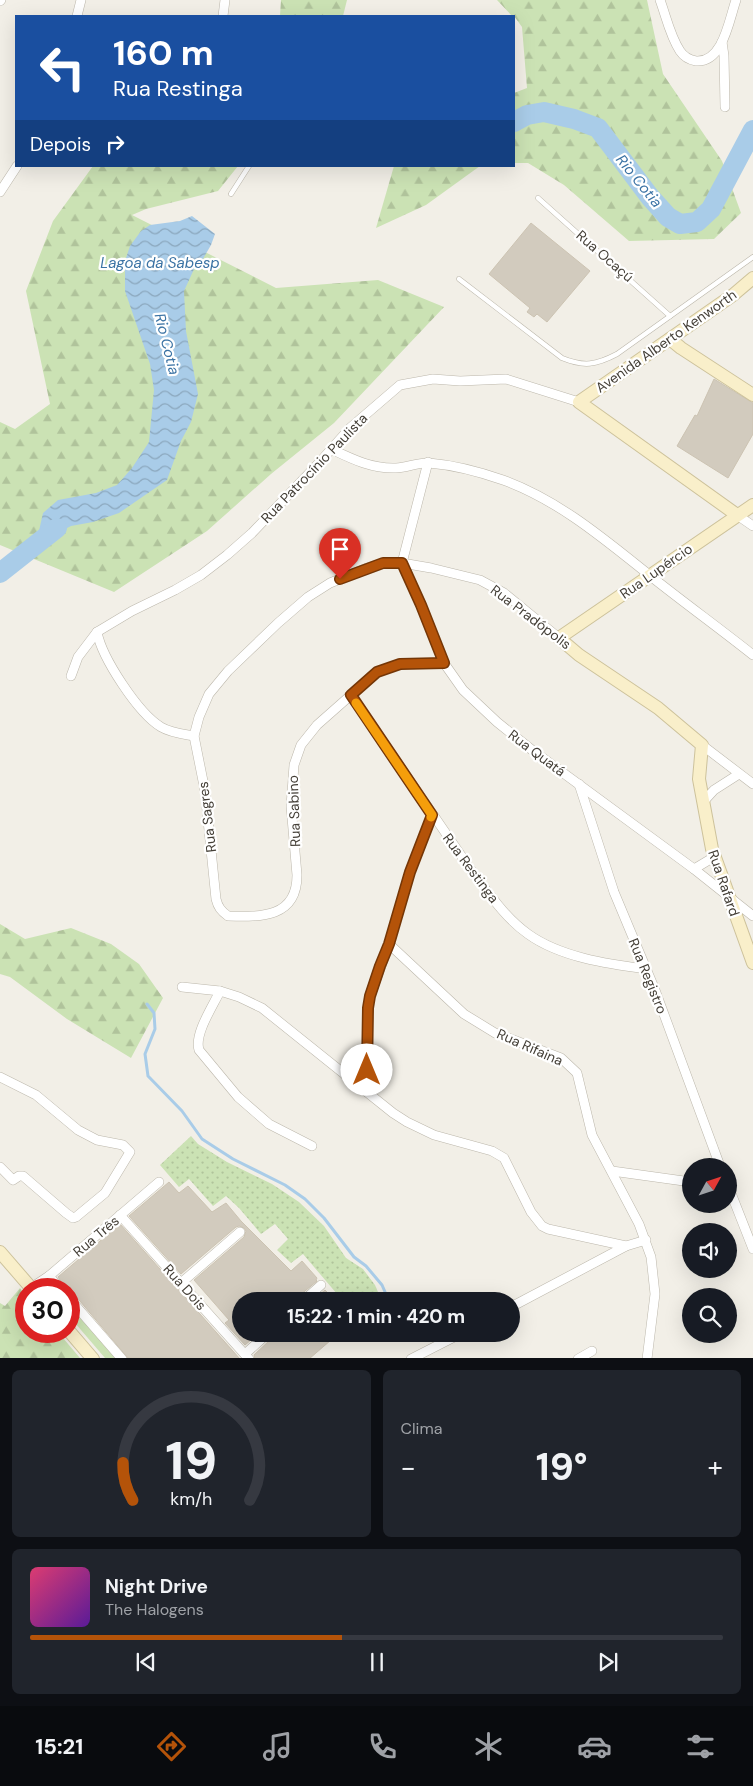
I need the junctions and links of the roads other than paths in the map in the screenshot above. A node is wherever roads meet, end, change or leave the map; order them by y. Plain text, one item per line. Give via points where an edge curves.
1 (81, 0) edge
2 (225, 0) edge
3 (660, 0) edge
4 (736, 0) edge
5 (77, 15) edge
6 (223, 15) edge
7 (722, 41) junction
8 (725, 107) dead end
9 (15, 167) edge
10 (248, 167) edge
11 (0, 192) edge
12 (231, 194) dead end
13 (538, 198) dead end
14 (753, 257) edge
15 (753, 278) edge
16 (459, 279) dead end
17 (670, 316) junction
18 (670, 339) junction
19 (753, 395) edge
20 (579, 402) junction
21 (331, 449) junction
22 (428, 462) junction
23 (753, 505) edge
24 (737, 515) junction
25 (753, 526) edge
26 (402, 563) junction
27 (650, 576) junction
28 (97, 632) junction
29 (559, 638) junction
30 (753, 655) edge
31 (444, 663) junction
32 (71, 676) dead end
33 (351, 695) junction
34 (194, 736) junction
35 (702, 745) junction
36 (739, 774) junction
37 (579, 784) junction
38 (753, 784) edge
39 (702, 802) junction
40 (432, 815) junction
41 (714, 857) junction
42 (694, 869) junction
43 (728, 896) junction
44 (216, 898) joint
45 (753, 916) edge
46 (389, 944) junction
47 (753, 963) edge
48 (646, 969) junction
49 (182, 987) dead end
50 (220, 991) junction
51 (0, 1077) edge
52 (367, 1092) junction
53 (312, 1146) dead end
54 (717, 1158) edge
55 (0, 1166) edge
56 (612, 1171) junction
57 (682, 1181) edge
58 (159, 1182) dead end
59 (738, 1211) edge
60 (120, 1215) junction
61 (240, 1232) dead end
62 (646, 1240) junction
63 (626, 1246) junction
64 (753, 1249) edge
65 (0, 1252) edge
66 (49, 1276) joint
67 (23, 1278) edge
68 (46, 1278) edge
69 (181, 1283) junction
70 (321, 1285) dead end
71 (313, 1292) edge
72 (520, 1302) edge
73 (80, 1310) edge
74 (260, 1342) edge
75 (444, 1342) edge
76 (80, 1343) edge
77 (592, 1351) dead end
78 (247, 1356) edge
79 (93, 1358) edge
80 (122, 1358) edge
81 (411, 1358) edge
82 (578, 1358) edge
83 (647, 1358) edge

1 - 5 street
2 - 6 street
3 - 7 street via 684,56 694,61 708,60
4 - 7 street
7 - 8 street
9 - 11 street
10 - 12 lane
13 - 17 lane, Rua Ocaçú
14 - 17 lane
15 - 18 street, Avenida Alberto Kenworth
16 - 17 lane via 562,358 575,363 602,362
18 - 19 street
18 - 20 street, Avenida Alberto Kenworth
20 - 21 street, Rua Patrocínio Paulista via 506,379 433,379 400,386 350,428
20 - 24 street, Rua Patrocínio Paulista
21 - 22 street via 379,467 397,468
21 - 28 street, Rua Patrocínio Paulista via 252,533 207,570
22 - 26 street
22 - 27 street via 503,480 542,497 573,516
23 - 24 street, Rua Lupércio
24 - 25 street, Rua Patrocínio Paulista
24 - 27 street, Rua Lupércio
26 - 29 street, Rua Pradópolis via 480,580 504,594
26 - 31 street, Rua Quatá
26 - 34 street, Rua Pradópolis via 383,563 367,568 330,583 308,597 228,671 209,694
27 - 29 street, Rua Lupércio
27 - 30 street
28 - 32 street via 78,657
28 - 34 street via 110,664 133,699 161,727
29 - 35 street, Rua Pradópolis via 658,708
31 - 33 street, Rua Sabino via 400,664 385,669
31 - 37 street, Rua Quatá via 463,690 497,722
33 - 40 street, Rua Restinga
33 - 44 street, Rua Sabino via 317,725 301,745 294,765 291,806 298,875 295,895 288,905 274,913 258,916 228,916
34 - 44 street, Rua Sagres via 205,791
35 - 36 street, Rua Pradópolis
35 - 39 street, Rua Rafard via 699,771
36 - 38 street, Rua Pradópolis
36 - 39 street
37 - 42 street, Rua Quatá
37 - 48 street, Rua Registro via 614,892
39 - 41 street, Rua Rafard
40 - 46 street via 410,872
40 - 48 street, Rua Restinga via 490,895 526,933 544,944 584,958
41 - 42 street
41 - 43 street, Rua Rafard
42 - 43 street, Rua Quatá
43 - 45 street, Rua Quatá
43 - 47 street, Rua Rafard
46 - 52 street via 368,1008
46 - 56 street, Rua Rifaina via 464,1014 495,1033 566,1062 577,1074 592,1135
48 - 54 street, Rua Registro
49 - 50 street
50 - 52 street via 262,1008
50 - 53 street via 202,1027 197,1044 199,1050 255,1113 278,1130
51 - 55 street via 36,1095 78,1130 97,1140 123,1145 130,1152 104,1193 73,1218 23,1176 13,1180
52 - 63 street via 413,1126 492,1150 504,1158 531,1212 548,1230
56 - 57 street
56 - 62 street, Rua Rifaina
58 - 60 street, Rua Três
59 - 64 street
60 - 66 street, Rua Três
60 - 69 street, Rua Dois
61 - 69 street
62 - 63 street
62 - 83 street, Rua Rifaina via 652,1257 655,1294
63 - 72 street
65 - 67 street
66 - 68 street, Rua Três
69 - 78 street, Rua Dois
70 - 71 street
73 - 80 street
74 - 78 street
75 - 81 street
76 - 79 street
77 - 82 street

